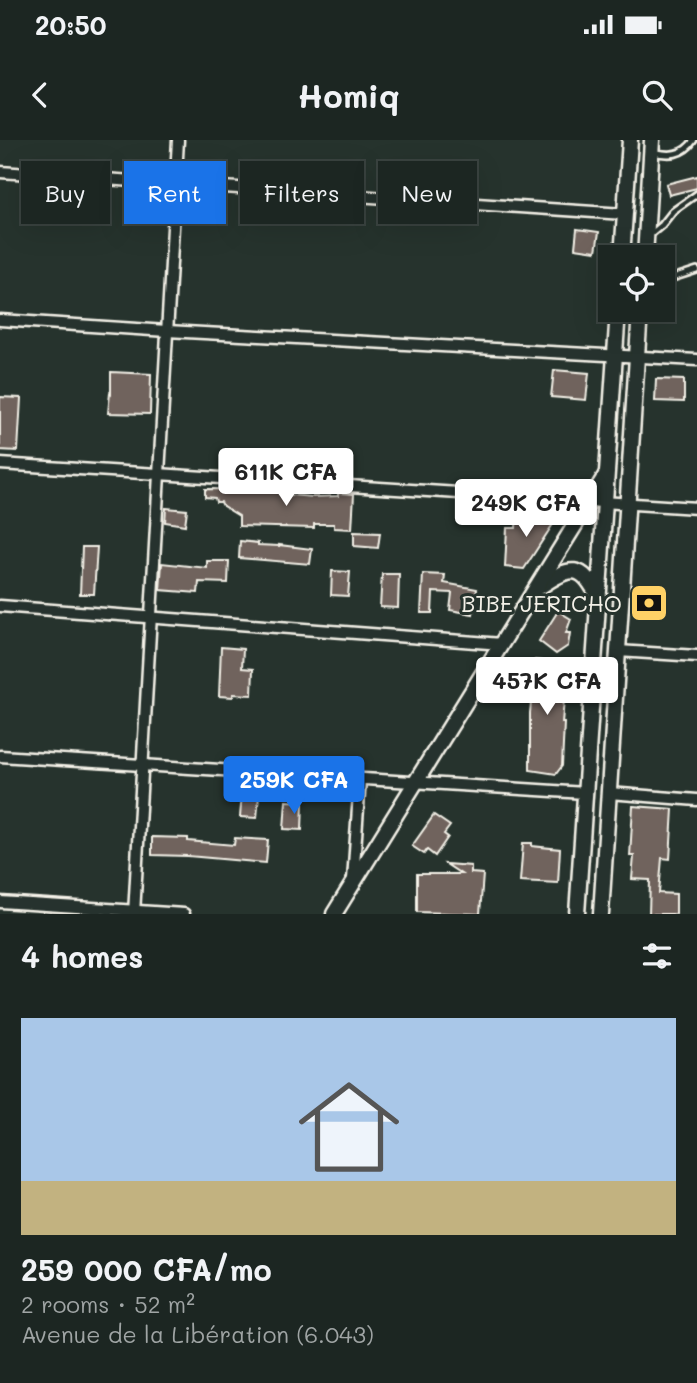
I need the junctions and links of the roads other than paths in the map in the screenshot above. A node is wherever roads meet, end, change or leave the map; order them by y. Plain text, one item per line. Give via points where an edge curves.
1 (177, 140) edge
2 (629, 140) edge
3 (694, 140) edge
4 (652, 146) edge
5 (176, 161) edge
6 (0, 172) edge
7 (124, 181) edge
8 (226, 188) edge
9 (697, 194) edge
10 (624, 215) junction
11 (173, 224) edge
12 (647, 237) junction
13 (623, 245) edge
14 (646, 245) edge
15 (697, 271) edge
16 (675, 277) edge
17 (0, 320) edge
18 (617, 322) edge
19 (639, 322) edge
20 (167, 331) junction
21 (615, 355) junction
22 (637, 356) junction
23 (697, 360) edge
24 (0, 464) edge
25 (159, 474) junction
26 (607, 474) junction
27 (589, 502) junction
28 (605, 502) junction
29 (628, 504) junction
30 (697, 508) edge
31 (534, 591) junction
32 (598, 598) junction
33 (0, 606) edge
34 (151, 617) junction
35 (502, 643) junction
36 (618, 651) junction
37 (697, 656) edge
38 (0, 756) edge
39 (143, 765) junction
40 (360, 779) junction
41 (415, 783) junction
42 (585, 793) junction
43 (608, 793) junction
44 (697, 800) edge
45 (353, 884) junction
46 (0, 902) edge
47 (134, 912) edge
48 (184, 914) edge
49 (334, 914) edge
50 (577, 914) edge
51 (601, 914) edge

1 - 5 street
2 - 10 main road
3 - 4 lane via 680,153 667,156
4 - 12 main road
6 - 7 street
8 - 10 street
9 - 12 lane
10 - 13 main road
11 - 20 street
12 - 14 main road
15 - 16 lane
17 - 20 street
18 - 21 main road
19 - 22 main road
20 - 21 street
20 - 25 street
21 - 22 street
21 - 26 main road
22 - 23 street
22 - 29 main road
24 - 25 street
25 - 27 street
25 - 34 street
26 - 27 main road
26 - 28 main road
27 - 28 street
27 - 31 main road
28 - 29 street
28 - 32 main road
29 - 30 street
29 - 36 main road
31 - 32 main road via 570,571 582,573
31 - 35 main road
32 - 42 main road
33 - 34 street
34 - 35 street
34 - 39 street
35 - 41 main road
36 - 37 street
36 - 43 main road
38 - 39 street
39 - 40 street
39 - 47 street
40 - 41 street
40 - 45 street
41 - 42 street
41 - 45 main road
42 - 50 main road
43 - 44 street
43 - 51 main road
45 - 49 main road
46 - 47 street
47 - 48 street

